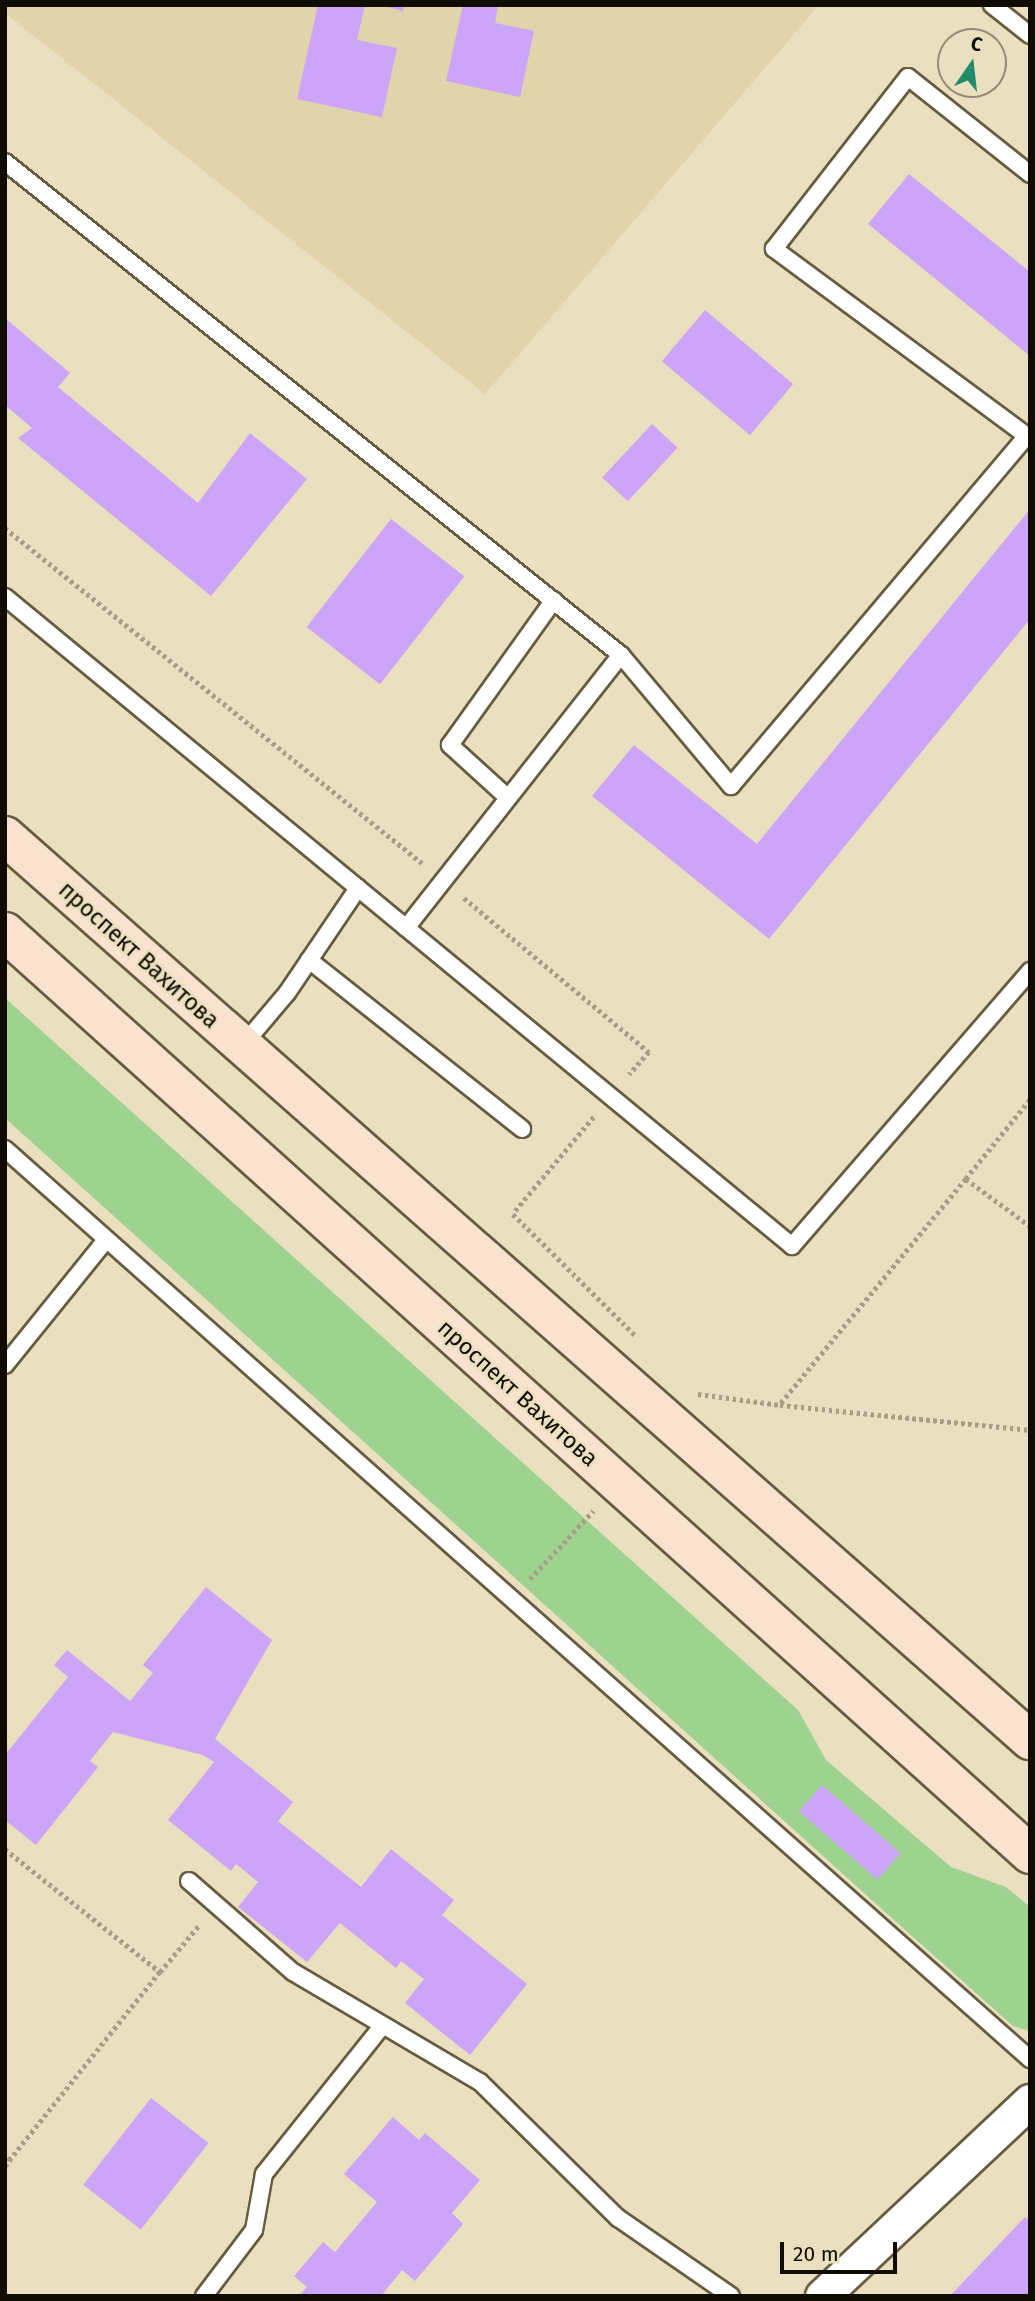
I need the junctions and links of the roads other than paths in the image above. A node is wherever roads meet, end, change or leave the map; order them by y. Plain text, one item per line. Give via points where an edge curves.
1 (992, 5) edge
2 (1030, 36) edge
3 (5, 162) edge
4 (1030, 174) edge
5 (5, 597) edge
6 (554, 600) junction
7 (621, 654) junction
8 (506, 796) junction
9 (5, 836) edge
10 (358, 888) junction
11 (405, 928) junction
12 (5, 932) edge
13 (309, 960) junction
14 (1030, 971) edge
15 (242, 1046) junction
16 (523, 1129) dead end
17 (5, 1149) edge
18 (106, 1240) junction
19 (5, 1365) edge
20 (1021, 1723) edge
21 (1030, 1854) edge
22 (189, 1881) dead end
23 (382, 2026) junction
24 (1030, 2059) edge
25 (1030, 2101) edge
26 (204, 2296) edge
27 (731, 2296) edge
28 (821, 2296) edge

1 - 2 lane
3 - 6 lane
4 - 7 lane via 908,77 774,248 1027,436 731,786
5 - 10 lane
6 - 7 lane
6 - 8 lane via 450,745
7 - 8 lane
8 - 11 lane
9 - 15 main road, проспект Вахитова
10 - 11 lane
10 - 13 lane
11 - 14 lane via 792,1246
12 - 21 main road, проспект Вахитова
13 - 15 lane
13 - 16 lane
15 - 20 main road, проспект Вахитова
17 - 18 lane
18 - 19 lane
18 - 24 lane
22 - 23 lane via 293,1972
23 - 26 lane via 264,2174 254,2230
23 - 27 lane via 480,2082 618,2218
25 - 28 street

